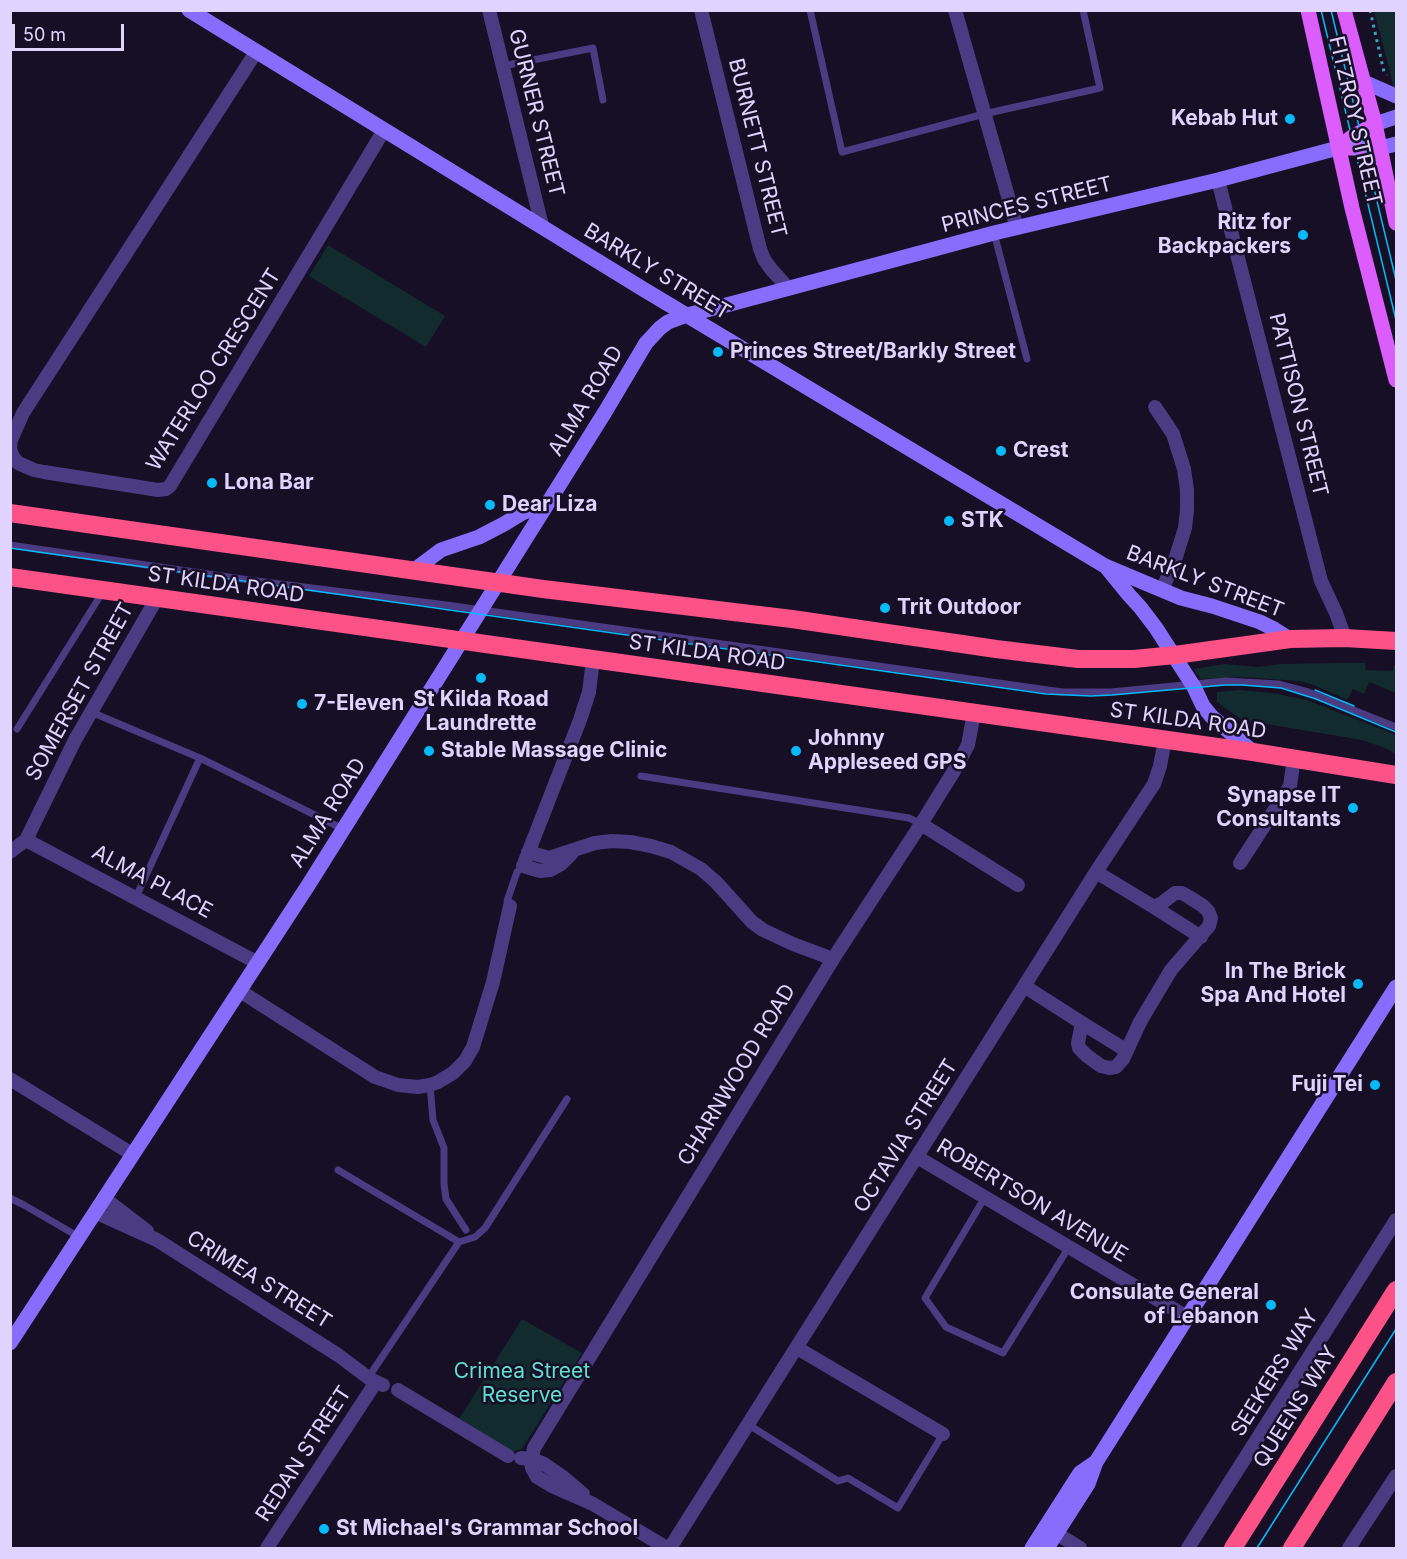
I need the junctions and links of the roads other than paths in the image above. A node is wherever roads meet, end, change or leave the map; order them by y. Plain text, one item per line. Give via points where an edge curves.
1 (489, 10) edge
2 (700, 10) edge
3 (810, 10) edge
4 (955, 10) edge
5 (1083, 10) edge
6 (1308, 10) edge
7 (1344, 10) edge
8 (195, 12) edge
9 (256, 52) junction
10 (503, 66) junction
11 (1364, 82) junction
12 (1396, 96) edge
13 (603, 100) dead end
14 (984, 114) junction
15 (1396, 117) edge
16 (1375, 124) junction
17 (384, 130) junction
18 (1396, 144) edge
19 (1338, 148) junction
20 (1380, 148) junction
21 (1218, 180) junction
22 (1396, 224) edge
23 (542, 226) junction
24 (1017, 228) junction
25 (994, 233) junction
26 (788, 288) junction
27 (687, 315) junction
28 (1027, 359) dead end
29 (1396, 380) edge
30 (1155, 407) dead end
31 (10, 449) edge
32 (547, 504) junction
33 (10, 513) edge
34 (10, 545) edge
35 (1105, 566) junction
36 (413, 571) junction
37 (10, 577) edge
38 (498, 582) junction
39 (1162, 590) junction
40 (104, 591) junction
41 (157, 598) junction
42 (480, 610) junction
43 (1345, 638) junction
44 (1290, 639) junction
45 (461, 641) junction
46 (1396, 641) edge
47 (1175, 655) junction
48 (593, 660) junction
49 (1192, 684) junction
50 (91, 712) junction
51 (974, 713) junction
52 (1396, 727) edge
53 (17, 729) dead end
54 (1165, 740) junction
55 (1253, 752) junction
56 (200, 758) junction
57 (1294, 758) junction
58 (1396, 775) edge
59 (641, 776) dead end
60 (921, 824) junction
61 (343, 830) junction
62 (26, 840) junction
63 (582, 848) junction
64 (10, 852) edge
65 (528, 852) junction
66 (1240, 863) dead end
67 (523, 866) junction
68 (1096, 872) junction
69 (1018, 885) dead end
70 (136, 897) junction
71 (510, 906) joint
72 (1154, 907) junction
73 (1201, 937) junction
74 (832, 959) junction
75 (258, 963) junction
76 (1024, 987) junction
77 (1396, 987) edge
78 (240, 991) junction
79 (1082, 1023) junction
80 (1127, 1051) junction
81 (10, 1080) edge
82 (430, 1085) junction
83 (567, 1099) dead end
84 (132, 1154) junction
85 (917, 1157) junction
86 (338, 1170) dead end
87 (985, 1197) junction
88 (10, 1198) edge
89 (104, 1198) junction
90 (95, 1212) junction
91 (1396, 1220) edge
92 (466, 1230) dead end
93 (79, 1237) junction
94 (157, 1240) junction
95 (459, 1242) junction
96 (1069, 1247) junction
97 (1396, 1290) edge
98 (1187, 1317) junction
99 (10, 1343) edge
100 (797, 1347) junction
101 (377, 1380) junction
102 (1396, 1382) edge
103 (398, 1390) joint
104 (1396, 1400) edge
105 (749, 1425) junction
106 (943, 1434) joint
107 (1356, 1447) junction
108 (520, 1458) junction
109 (1396, 1476) edge
110 (1054, 1526) junction
111 (267, 1548) edge
112 (668, 1548) edge
113 (1032, 1548) edge
114 (1047, 1548) edge
115 (1080, 1548) edge
116 (1188, 1548) edge
117 (1233, 1548) edge
118 (1292, 1548) edge
119 (1349, 1548) edge

1 - 10 street, GURNER STREET
2 - 26 street, BURNETT STREET via 756,237 764,259
3 - 14 lane via 842,152
4 - 14 street
5 - 14 lane via 1100,88
6 - 19 main road, FITZROY STREET
7 - 11 main road, FITZROY STREET
8 - 9 street, BARKLY STREET
9 - 17 street, BARKLY STREET
9 - 31 street, WATERLOO CRESCENT via 23,413
10 - 13 lane via 593,48
10 - 23 street, GURNER STREET
11 - 12 street
11 - 16 main road, FITZROY STREET
14 - 24 street
15 - 16 street
16 - 19 main road
16 - 20 main road, FITZROY STREET
17 - 23 street, BARKLY STREET
17 - 31 street, WATERLOO CRESCENT via 170,486 158,490 44,472 18,463
18 - 20 street
19 - 20 main road, PRINCES STREET
19 - 21 street, PRINCES STREET
19 - 29 main road, FITZROY STREET
20 - 22 main road, FITZROY STREET
21 - 24 street, PRINCES STREET
21 - 43 street, PATTISON STREET via 1321,581
23 - 27 street, BARKLY STREET
24 - 25 street, PRINCES STREET
25 - 26 street, PRINCES STREET
25 - 28 lane
26 - 27 street, PRINCES STREET
27 - 32 street, ALMA ROAD via 668,322 646,343
27 - 35 street, BARKLY STREET
30 - 39 street via 1173,434 1187,490 1185,528
32 - 36 street via 479,537 441,550
32 - 38 street, ALMA ROAD
33 - 36 highway, ST KILDA ROAD
34 - 42 lane
35 - 39 street, BARKLY STREET
35 - 47 street, BARKLY STREET
36 - 38 highway, ST KILDA ROAD
37 - 40 highway, ST KILDA ROAD
38 - 42 street, ALMA ROAD
38 - 47 highway, ST KILDA ROAD via 1078,659
39 - 44 street, BARKLY STREET via 1260,622
40 - 41 highway, ST KILDA ROAD
40 - 53 lane
41 - 45 highway, ST KILDA ROAD
41 - 50 street, SOMERSET STREET
42 - 45 street, ALMA ROAD
42 - 49 lane via 1062,692 1111,692
43 - 44 highway, ST KILDA ROAD
43 - 46 highway, ST KILDA ROAD
44 - 47 highway, ST KILDA ROAD
45 - 48 highway, ST KILDA ROAD
45 - 61 street, ALMA ROAD
47 - 49 street, BARKLY STREET
48 - 51 highway, ST KILDA ROAD
48 - 65 street via 580,720
49 - 52 lane via 1278,684
49 - 55 street, BARKLY STREET via 1207,711
50 - 56 lane
50 - 62 street, SOMERSET STREET
51 - 54 highway, ST KILDA ROAD
51 - 60 street, CHARNWOOD ROAD via 968,745
54 - 55 highway, ST KILDA ROAD
54 - 68 street, OCTAVIA STREET via 1154,784
55 - 57 highway, ST KILDA ROAD
56 - 61 lane
56 - 70 lane
57 - 58 highway, ST KILDA ROAD
57 - 66 street via 1290,786
59 - 60 lane via 909,818
60 - 69 street
60 - 74 street, CHARNWOOD ROAD
61 - 75 street, ALMA ROAD
62 - 64 street
62 - 70 street, ALMA PLACE
63 - 65 street via 549,858
63 - 67 street via 550,870
63 - 74 street via 612,841 671,852 701,869 763,930
65 - 67 street
67 - 71 lane via 507,901
68 - 72 street
68 - 76 street, OCTAVIA STREET
70 - 75 street, ALMA PLACE
71 - 82 street via 494,982 473,1047 453,1073
72 - 73 street
72 - 73 street via 1172,894 1195,900 1211,918
73 - 80 street via 1162,985
74 - 108 street, CHARNWOOD ROAD via 533,1451
75 - 78 street, ALMA ROAD
76 - 79 street
76 - 85 street, OCTAVIA STREET
77 - 98 street
78 - 82 street via 375,1077 398,1085
78 - 84 street, ALMA ROAD
79 - 80 street
79 - 80 street via 1078,1046 1101,1066 1116,1066
81 - 84 street
82 - 92 lane via 432,1115 444,1148 446,1199
83 - 95 lane via 485,1228 475,1237
84 - 89 street, ALMA ROAD
85 - 87 street, ROBERTSON AVENUE
85 - 100 street, OCTAVIA STREET
86 - 95 lane
87 - 96 street, ROBERTSON AVENUE
87 - 96 lane via 925,1298 946,1327 1003,1353
88 - 93 lane
89 - 90 street, ALMA ROAD
89 - 94 street, CRIMEA STREET
90 - 93 street, ALMA ROAD
90 - 94 street, CRIMEA STREET
91 - 116 street, SEEKERS WAY
93 - 99 street, ALMA ROAD
94 - 101 street, CRIMEA STREET
95 - 101 lane
96 - 98 street, ROBERTSON AVENUE
97 - 117 highway, QUEENS WAY
98 - 110 street via 1096,1461 1080,1473
100 - 105 street, OCTAVIA STREET
100 - 106 street
101 - 103 lane, CRIMEA STREET
101 - 111 street, REDAN STREET
102 - 107 highway
103 - 108 street, CRIMEA STREET
104 - 107 highway
105 - 106 lane via 838,1481 848,1478 898,1508
105 - 112 street, OCTAVIA STREET
107 - 118 highway
108 - 112 street, CRIMEA STREET via 537,1477
109 - 119 street
110 - 113 street
110 - 114 street
110 - 115 street

